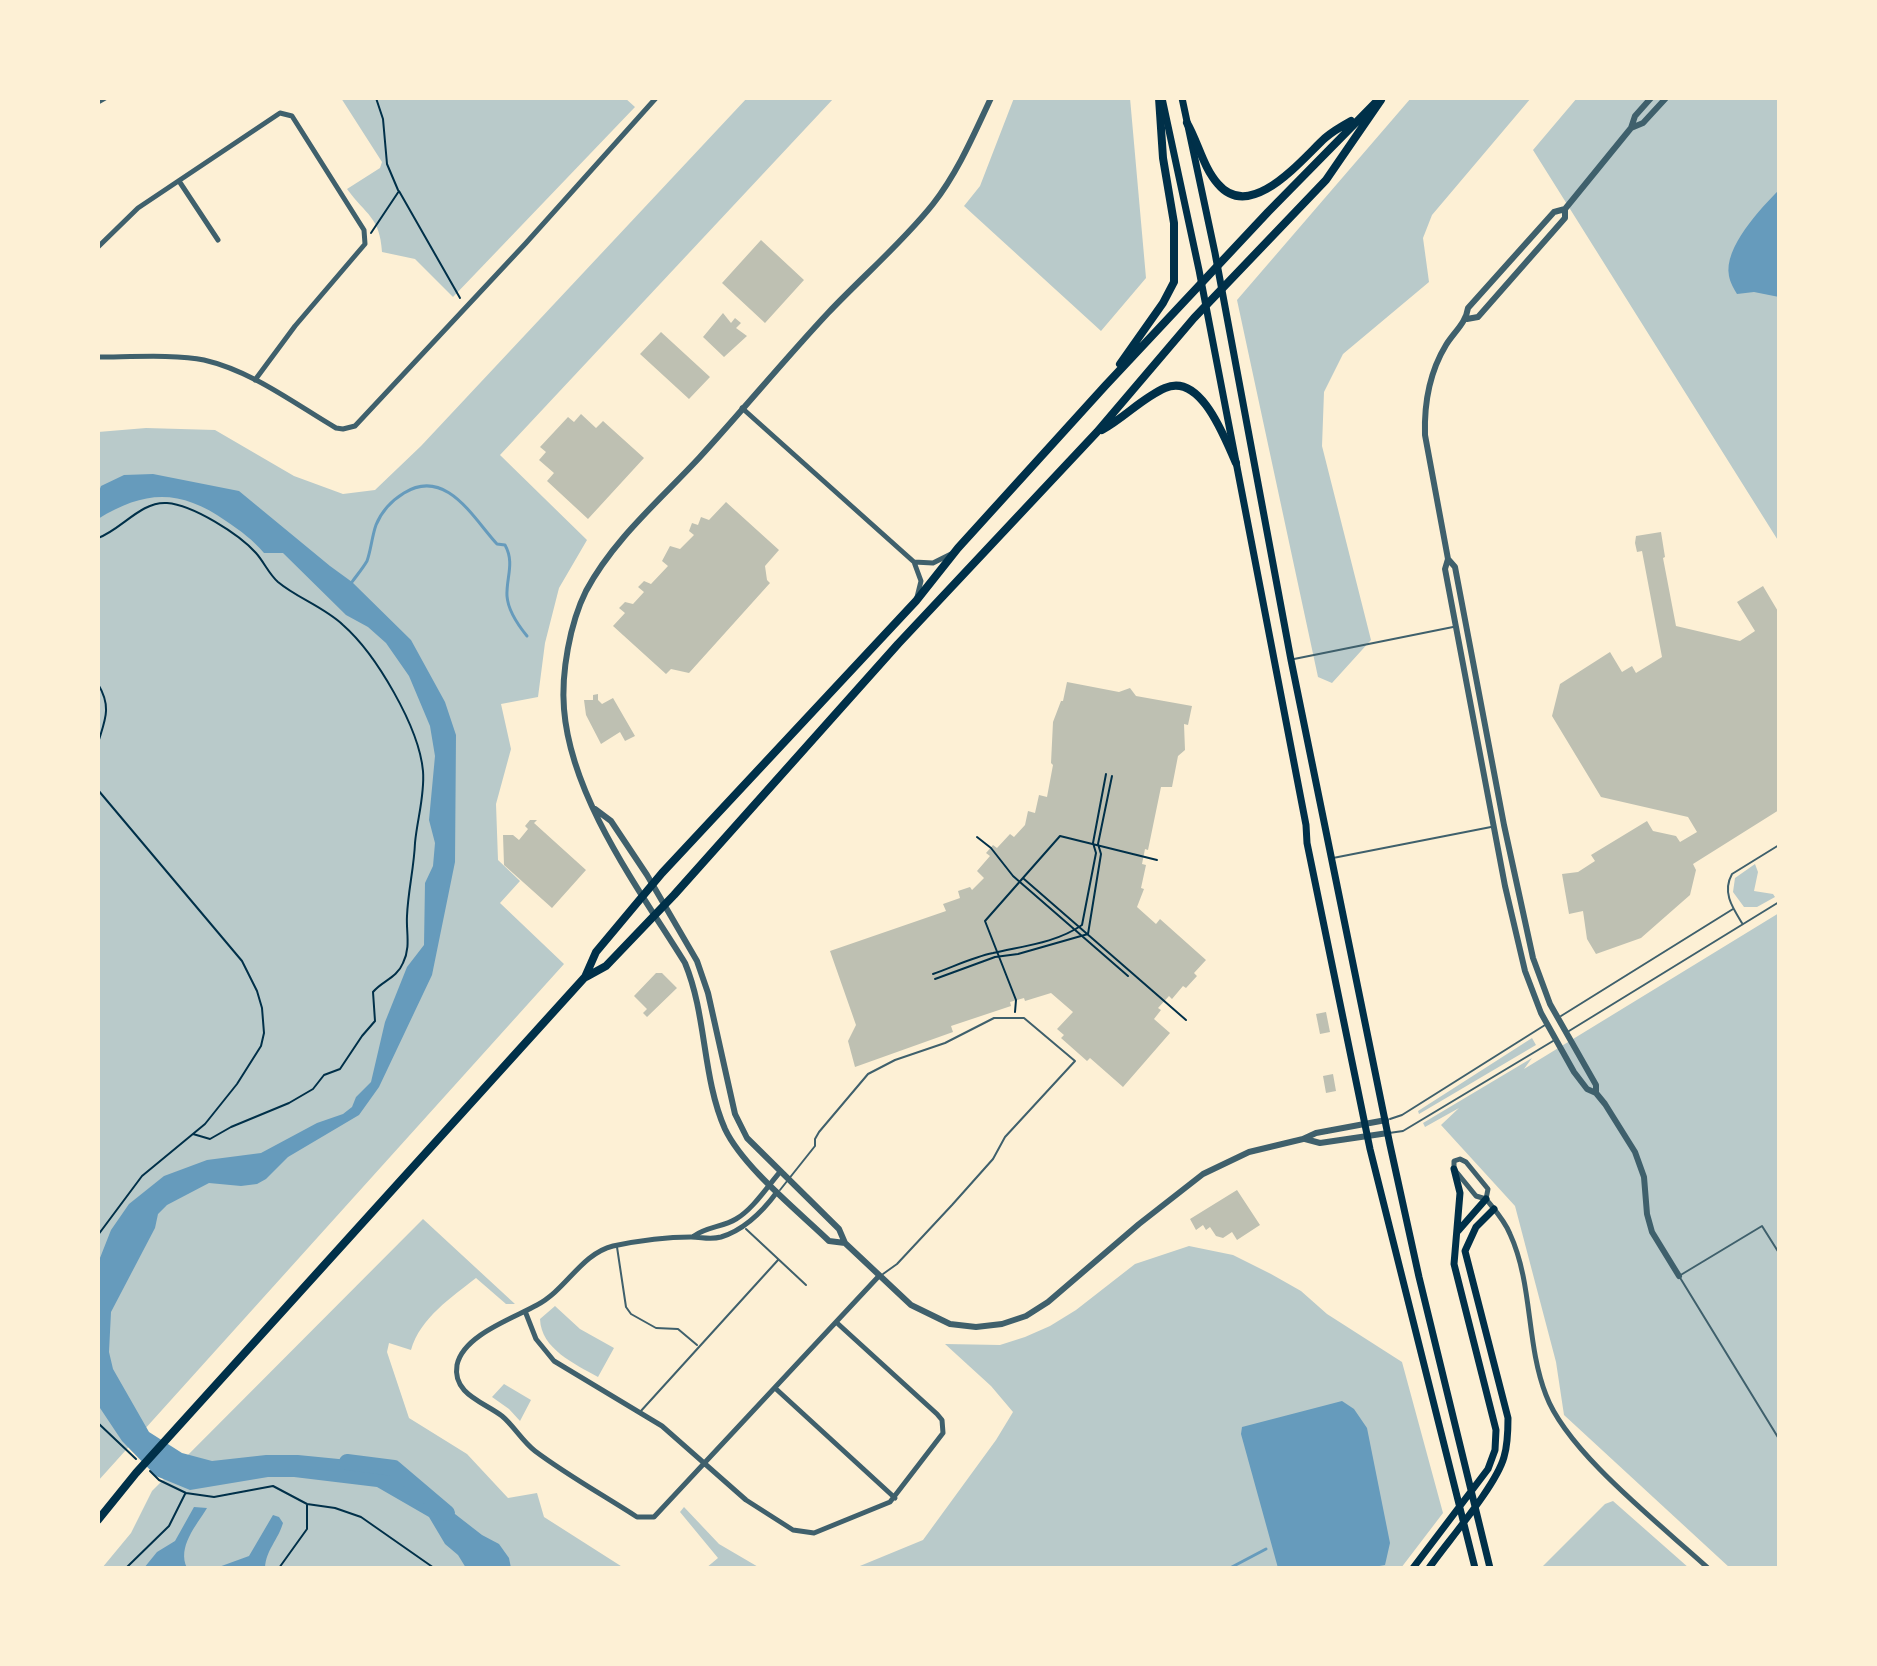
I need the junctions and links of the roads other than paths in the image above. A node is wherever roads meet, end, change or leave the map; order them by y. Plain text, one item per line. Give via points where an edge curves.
1 (105, 98) edge
2 (656, 98) edge
3 (991, 98) edge
4 (1161, 98) edge
5 (1182, 98) edge
6 (1381, 98) edge
7 (1651, 98) edge
8 (1666, 98) edge
9 (98, 102) edge
10 (1362, 114) junction
11 (1187, 123) junction
12 (1631, 128) junction
13 (179, 181) junction
14 (1565, 209) junction
15 (218, 240) dead end
16 (98, 247) edge
17 (1217, 267) junction
18 (1202, 284) junction
19 (1221, 289) junction
20 (1206, 306) junction
21 (1467, 319) junction
22 (98, 357) edge
23 (255, 380) junction
24 (1105, 386) junction
25 (742, 408) junction
26 (1097, 432) junction
27 (1236, 463) junction
28 (958, 548) junction
29 (1448, 559) junction
30 (914, 562) junction
31 (916, 601) junction
32 (1466, 624) junction
33 (1455, 626) junction
34 (1291, 660) junction
35 (595, 809) junction
36 (1504, 825) junction
37 (1494, 827) junction
38 (1779, 845) edge
39 (1332, 858) junction
40 (653, 885) junction
41 (643, 895) junction
42 (1779, 902) edge
43 (664, 905) junction
44 (1733, 909) junction
45 (656, 915) junction
46 (1742, 924) junction
47 (585, 977) junction
48 (1558, 1017) junction
49 (1547, 1024) junction
50 (1566, 1033) junction
51 (1555, 1039) junction
52 (721, 1050) junction
53 (707, 1053) junction
54 (1596, 1093) junction
55 (1386, 1120) junction
56 (1366, 1124) junction
57 (1388, 1133) junction
58 (1368, 1136) junction
59 (1303, 1139) junction
60 (1454, 1169) junction
61 (780, 1172) junction
62 (788, 1179) junction
63 (770, 1183) junction
64 (778, 1192) junction
65 (1486, 1199) junction
66 (1494, 1209) junction
67 (744, 1226) junction
68 (1456, 1233) junction
69 (693, 1237) junction
70 (845, 1243) junction
71 (617, 1246) junction
72 (1779, 1253) edge
73 (778, 1260) junction
74 (1679, 1276) junction
75 (878, 1277) junction
76 (1419, 1277) junction
77 (1401, 1280) junction
78 (806, 1285) dead end
79 (525, 1311) junction
80 (836, 1322) junction
81 (699, 1347) junction
82 (774, 1388) junction
83 (639, 1413) junction
84 (1779, 1439) edge
85 (705, 1464) junction
86 (895, 1498) junction
87 (113, 1499) junction
88 (98, 1513) edge
89 (98, 1520) edge
90 (1413, 1568) edge
91 (1429, 1568) edge
92 (1475, 1568) edge
93 (1490, 1568) edge
94 (1708, 1568) edge

1 - 9 street
2 - 23 street via 355,426 336,428
3 - 25 street via 933,203
4 - 18 main road
4 - 24 main road via 1163,158 1174,223 1174,282
5 - 11 main road
6 - 10 main road
6 - 19 main road via 1326,180
7 - 12 street
8 - 12 street via 1643,123
10 - 11 main road via 1329,135 1278,182 1253,195 1234,195 1218,185
10 - 17 main road
11 - 17 main road
12 - 14 street
13 - 15 street
13 - 16 street via 138,208
13 - 23 street via 280,113 292,116 364,230 365,244
14 - 21 street via 1554,212 1468,308
14 - 21 street via 1565,218 1509,283 1478,317
17 - 18 main road
17 - 19 main road
18 - 20 main road
18 - 24 main road
19 - 20 main road
19 - 34 main road
20 - 26 main road
20 - 27 main road
21 - 29 street via 1441,352 1424,415
22 - 23 street via 201,359
24 - 28 main road
25 - 30 street
25 - 35 street via 621,540 575,618 563,708 572,753
26 - 27 main road via 1168,386 1184,388 1204,400
26 - 43 main road
27 - 56 main road
28 - 30 street via 933,563
28 - 31 main road
29 - 32 street via 1455,567
29 - 33 street via 1445,569
30 - 31 street via 921,581
31 - 40 main road
32 - 33 lane
32 - 36 street
33 - 34 lane
33 - 37 street
34 - 39 main road
35 - 40 street via 611,821
35 - 41 street
36 - 37 lane
36 - 48 street via 1533,958
37 - 39 lane
37 - 49 street via 1525,971
38 - 44 lane via 1732,874 1727,891
39 - 55 main road
40 - 41 main road
40 - 43 street
41 - 45 street
41 - 47 main road via 596,952
42 - 46 lane
43 - 45 main road
43 - 52 street via 697,961
44 - 46 lane
44 - 48 lane
45 - 47 main road via 606,966
45 - 53 street via 694,983
46 - 50 lane
47 - 87 main road
48 - 50 street
49 - 51 street
49 - 55 lane
50 - 54 street
51 - 54 street via 1574,1072
51 - 57 lane via 1403,1131
52 - 53 street
52 - 61 street via 735,1114 747,1138
53 - 63 street via 726,1130 739,1152
54 - 74 street via 1641,1165 1652,1232
55 - 56 street
55 - 57 main road
56 - 58 main road
56 - 59 street
57 - 58 street
57 - 76 main road
58 - 59 street via 1320,1143
58 - 77 main road
59 - 75 street via 1241,1154 1203,1174 1048,1302 1002,1324 950,1324 911,1305
60 - 65 street via 1476,1196
60 - 65 street via 1457,1159 1466,1162 1488,1189
60 - 68 main road via 1460,1193
61 - 62 street
61 - 63 street
62 - 64 lane
62 - 70 street via 839,1229
62 - 75 lane via 868,1074 994,1018 1024,1018 1075,1061 935,1224
63 - 64 street
63 - 69 street via 744,1214
64 - 67 street
64 - 70 street via 829,1241
65 - 66 street
65 - 68 main road
66 - 91 main road via 1476,1227 1465,1251 1508,1418 1508,1439 1494,1478
66 - 94 street via 1510,1233 1522,1272 1545,1393 1558,1421 1612,1480
67 - 69 street via 719,1237
67 - 73 lane
68 - 90 main road via 1454,1264 1496,1430 1495,1450 1488,1469
69 - 71 street
70 - 75 street
71 - 79 street via 599,1252 552,1296
71 - 81 lane via 631,1314 656,1328 678,1329
72 - 74 lane via 1762,1226
73 - 78 lane
73 - 81 lane
74 - 84 lane
75 - 80 street
76 - 77 main road
76 - 93 main road
77 - 92 main road
79 - 83 street via 549,1356
79 - 85 street via 498,1323 462,1354 457,1375 465,1392 501,1415 535,1451 637,1517 658,1516
80 - 82 street
80 - 86 street via 942,1420 943,1433
81 - 83 lane
82 - 85 street
82 - 86 street
83 - 85 street
85 - 86 street via 737,1493 798,1533 814,1533
87 - 88 main road
87 - 89 main road

